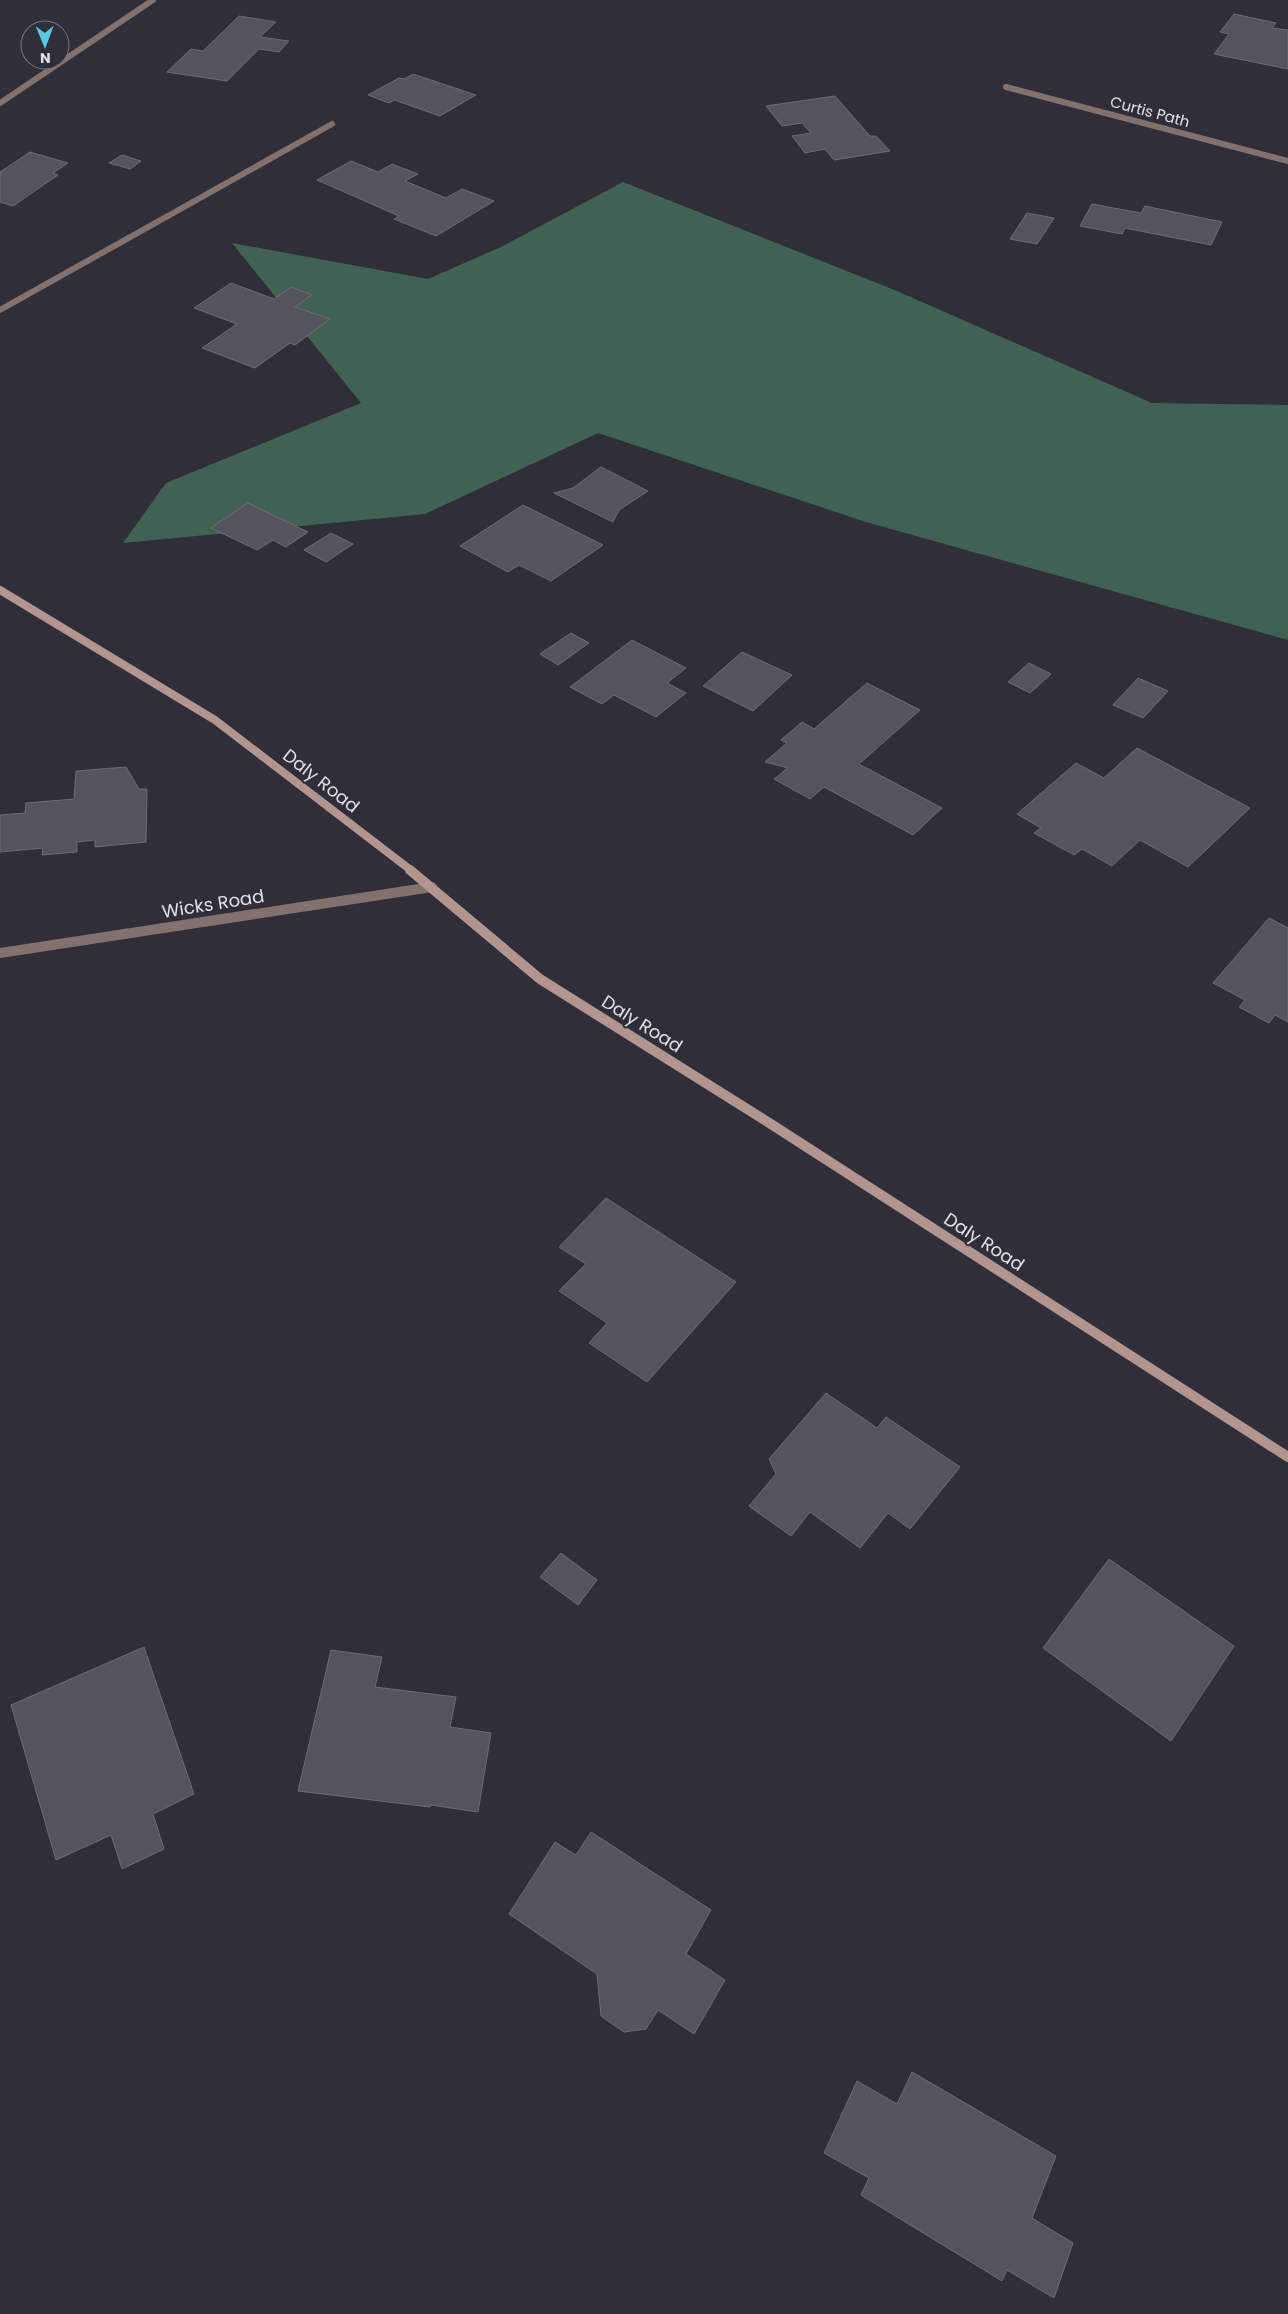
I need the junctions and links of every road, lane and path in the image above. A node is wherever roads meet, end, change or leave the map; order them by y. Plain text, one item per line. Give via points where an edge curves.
1 (152, 0) edge
2 (1006, 87) dead end
3 (0, 103) edge
4 (332, 124) dead end
5 (1288, 161) edge
6 (0, 310) edge
7 (0, 590) edge
8 (432, 887) junction
9 (0, 953) edge
10 (1288, 1457) edge

1 - 3 street
2 - 5 street, Curtis Path
4 - 6 street
7 - 8 street, Daly Road via 215,720
8 - 9 street, Wicks Road
8 - 10 street, Daly Road via 540,980 774,1126

